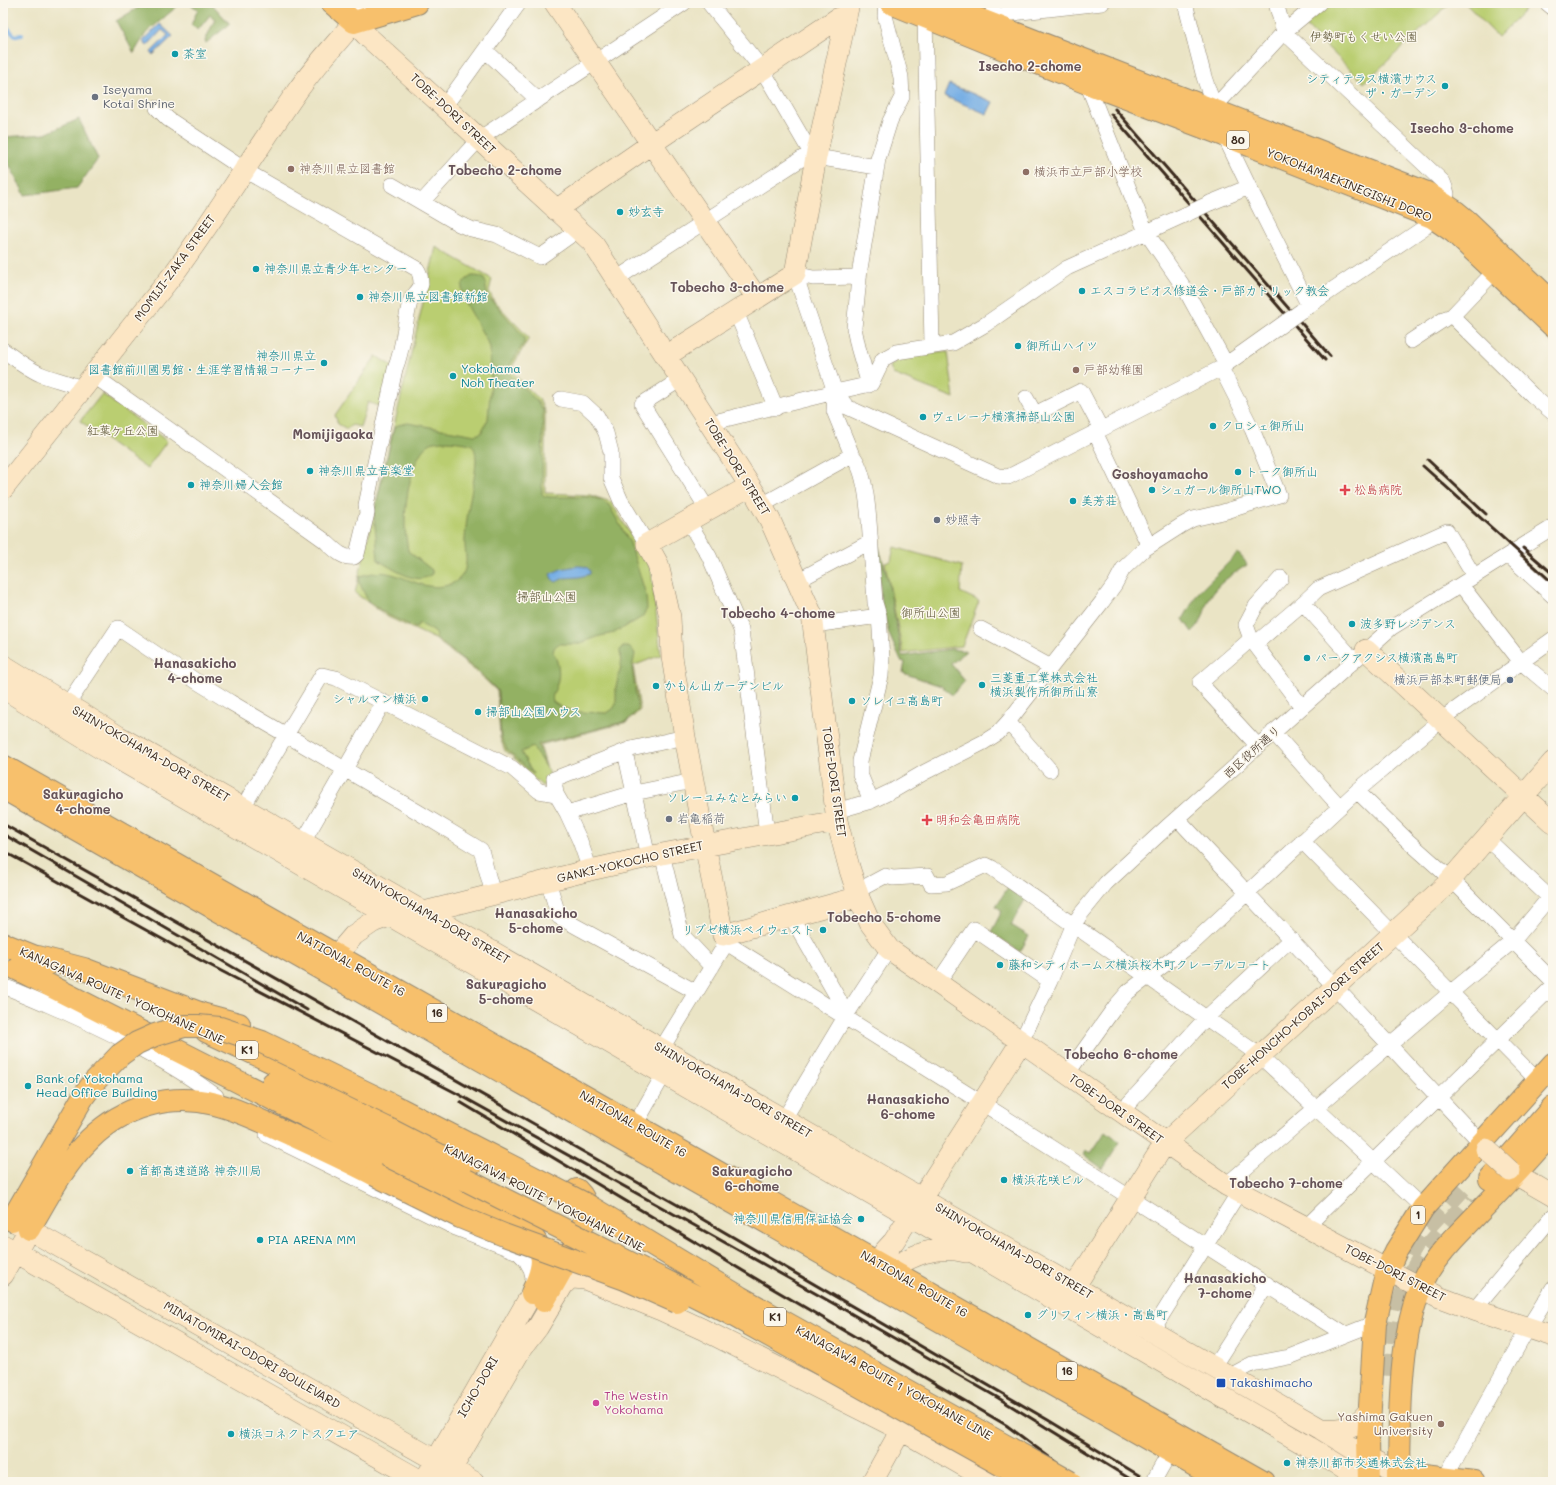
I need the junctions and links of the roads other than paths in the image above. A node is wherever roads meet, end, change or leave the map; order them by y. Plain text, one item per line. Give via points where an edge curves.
1 (332, 3) edge
2 (417, 3) edge
3 (519, 3) edge
4 (555, 3) edge
5 (684, 3) edge
6 (709, 3) edge
7 (886, 3) edge
8 (891, 3) edge
9 (993, 3) edge
10 (1102, 3) edge
11 (1185, 3) edge
12 (1276, 3) edge
13 (1320, 3) edge
14 (1547, 3) edge
15 (1553, 8) edge
16 (931, 9) edge
17 (848, 10) edge
18 (357, 12) edge
19 (1284, 32) junction
20 (991, 34) junction
21 (485, 50) junction
22 (595, 62) junction
23 (762, 69) junction
24 (1087, 83) junction
25 (538, 100) junction
26 (444, 107) junction
27 (157, 108) dead end
28 (1216, 111) junction
29 (1224, 135) junction
30 (479, 139) junction
31 (651, 144) junction
32 (815, 152) junction
33 (877, 167) junction
34 (244, 170) junction
35 (392, 185) dead end
36 (1248, 188) junction
37 (422, 202) junction
38 (556, 210) junction
39 (1437, 210) junction
40 (706, 222) junction
41 (578, 230) junction
42 (1146, 232) junction
43 (1496, 272) junction
44 (795, 274) junction
45 (859, 277) junction
46 (616, 280) junction
47 (757, 298) junction
48 (1553, 303) edge
49 (1305, 309) junction
50 (736, 312) junction
51 (1452, 316) junction
52 (1553, 326) edge
53 (1412, 341) dead end
54 (932, 345) junction
55 (3, 350) edge
56 (666, 356) junction
57 (1224, 366) junction
58 (681, 379) junction
59 (88, 382) junction
60 (869, 385) junction
61 (835, 392) junction
62 (1026, 398) dead end
63 (562, 399) dead end
64 (776, 408) junction
65 (1553, 413) edge
66 (710, 424) junction
67 (1098, 431) junction
68 (852, 455) junction
69 (750, 486) junction
70 (3, 489) edge
71 (762, 505) junction
72 (708, 510) junction
73 (688, 521) junction
74 (1553, 527) edge
75 (870, 542) junction
76 (647, 544) junction
77 (1149, 546) junction
78 (1508, 555) junction
79 (1474, 576) junction
80 (1281, 578) dead end
81 (797, 580) junction
82 (1461, 584) junction
83 (1553, 596) edge
84 (1303, 603) junction
85 (879, 616) junction
86 (814, 625) junction
87 (981, 629) dead end
88 (1553, 639) edge
89 (1253, 642) junction
90 (3, 651) edge
91 (1359, 656) junction
92 (1521, 662) junction
93 (3, 665) edge
94 (1051, 667) junction
95 (3, 688) edge
96 (1553, 689) edge
97 (73, 696) junction
98 (383, 703) junction
99 (1302, 707) junction
100 (1441, 720) junction
101 (1008, 722) junction
102 (1273, 732) junction
103 (287, 735) junction
104 (685, 737) junction
105 (1258, 746) junction
106 (624, 752) junction
107 (1553, 762) edge
108 (3, 766) edge
109 (345, 769) junction
110 (1050, 770) dead end
111 (693, 781) junction
112 (3, 788) edge
113 (1357, 791) junction
114 (216, 792) junction
115 (634, 793) junction
116 (556, 794) junction
117 (1524, 796) junction
118 (871, 801) junction
119 (242, 807) junction
120 (1340, 807) junction
121 (567, 812) junction
122 (836, 816) junction
123 (1177, 818) junction
124 (1553, 823) edge
125 (767, 834) junction
126 (1487, 839) junction
127 (1302, 841) junction
128 (303, 842) junction
129 (705, 845) junction
130 (655, 856) junction
131 (590, 870) junction
132 (1451, 880) junction
133 (548, 881) junction
134 (493, 894) junction
135 (858, 894) junction
136 (1247, 894) junction
137 (1551, 895) edge
138 (424, 912) junction
139 (389, 916) junction
140 (791, 916) junction
141 (1073, 926) junction
142 (1393, 934) junction
143 (724, 938) junction
144 (1291, 940) junction
145 (1513, 941) junction
146 (3, 944) edge
147 (889, 949) junction
148 (38, 957) junction
149 (331, 964) junction
150 (10, 967) edge
151 (712, 967) junction
152 (1147, 978) junction
153 (1050, 981) junction
154 (1553, 981) edge
155 (937, 984) junction
156 (3, 986) edge
157 (1553, 986) edge
158 (1334, 987) junction
159 (696, 992) junction
160 (1450, 992) junction
161 (845, 1017) junction
162 (1206, 1018) junction
163 (1498, 1040) junction
164 (1021, 1042) junction
165 (1390, 1045) junction
166 (662, 1048) junction
167 (1259, 1055) junction
168 (1553, 1064) edge
169 (664, 1074) junction
170 (1067, 1074) junction
171 (1545, 1084) edge
172 (216, 1096) dead end
173 (1439, 1098) junction
174 (982, 1103) junction
175 (1316, 1108) junction
176 (1553, 1108) edge
177 (1121, 1112) junction
178 (784, 1119) junction
179 (244, 1122) dead end
180 (1553, 1132) edge
181 (630, 1133) junction
182 (1165, 1143) junction
183 (1484, 1146) junction
184 (1373, 1162) junction
185 (470, 1171) junction
186 (1513, 1172) junction
187 (1233, 1189) junction
188 (1553, 1196) edge
189 (1131, 1197) junction
190 (922, 1198) junction
191 (1423, 1208) junction
192 (941, 1209) junction
193 (1553, 1216) edge
194 (918, 1221) junction
195 (12, 1225) edge
196 (1306, 1227) junction
197 (1206, 1246) junction
198 (10, 1248) edge
199 (976, 1254) junction
200 (878, 1265) junction
201 (1387, 1270) junction
202 (3, 1275) edge
203 (1267, 1284) junction
204 (1075, 1286) junction
205 (1420, 1288) junction
206 (1553, 1288) edge
207 (738, 1296) junction
208 (538, 1297) junction
209 (1474, 1310) junction
210 (1375, 1323) junction
211 (1528, 1328) junction
212 (1152, 1331) junction
213 (1344, 1334) junction
214 (1553, 1336) edge
215 (521, 1349) junction
216 (827, 1367) junction
217 (1222, 1372) junction
218 (1370, 1409) junction
219 (1321, 1429) junction
220 (901, 1430) junction
221 (1170, 1452) junction
222 (1368, 1458) junction
223 (444, 1470) edge
224 (1399, 1477) edge
225 (1445, 1478) junction
226 (424, 1482) edge
227 (474, 1482) edge
228 (872, 1482) edge
229 (992, 1482) edge
230 (1032, 1482) edge
231 (1070, 1482) edge
232 (1153, 1482) edge
233 (1224, 1482) edge
234 (1263, 1482) edge
235 (1367, 1482) edge
236 (1474, 1482) edge

1 - 18 main road
2 - 18 main road
3 - 21 street
4 - 22 street
5 - 22 street
6 - 23 street
7 - 33 street via 885,16 901,77 902,96 890,121
8 - 16 main road, YOKOHAMAEKINEGISHI DORO / 80
9 - 20 street
10 - 20 street via 1005,14
11 - 28 street via 1204,77
12 - 19 street
13 - 19 street
14 - 15 street
16 - 20 main road, YOKOHAMAEKINEGISHI DORO / 80
16 - 54 street
17 - 23 street
17 - 32 street
18 - 26 street, TOBE-DORI STREET via 366,35
18 - 34 street, MOMIJI-ZAKA STREET via 299,88
19 - 28 street via 1221,100
19 - 39 street via 1443,182 1446,194
20 - 24 main road, YOKOHAMAEKINEGISHI DORO / 80
20 - 28 main road, YOKOHAMAEKINEGISHI DORO / 80
21 - 25 street
21 - 26 street
22 - 25 street
22 - 31 street
23 - 31 street
23 - 32 street
24 - 29 main road, YOKOHAMAEKINEGISHI DORO / 80
24 - 42 street
25 - 30 street
26 - 30 street, TOBE-DORI STREET
27 - 34 street
28 - 29 street
28 - 39 main road, YOKOHAMAEKINEGISHI DORO / 80 via 1427,193
29 - 36 street
29 - 39 main road, YOKOHAMAEKINEGISHI DORO / 80
30 - 37 street
30 - 38 street, TOBE-DORI STREET
31 - 38 street
31 - 40 street
32 - 33 street
32 - 40 street
32 - 44 street
33 - 45 street
34 - 59 street, MOMIJI-ZAKA STREET via 196,243
34 - 59 street via 420,272 421,285 410,303 357,554 349,558 340,553
35 - 37 street
36 - 42 street, bridge
36 - 49 street
37 - 41 street via 459,224 496,235 540,257
38 - 41 street, TOBE-DORI STREET
39 - 43 main road, YOKOHAMAEKINEGISHI DORO / 80 via 1454,232
39 - 48 main road, YOKOHAMAEKINEGISHI DORO / 80 via 1467,221
39 - 49 street via 1425,227
40 - 46 street
40 - 47 street
41 - 46 street, TOBE-DORI STREET via 592,242
42 - 54 street via 1067,268 986,324 953,343
42 - 57 street via 1185,289
43 - 51 street
43 - 52 main road, YOKOHAMAEKINEGISHI DORO / 80
44 - 45 street via 813,278
44 - 47 street
44 - 61 street
45 - 60 street via 854,328
46 - 56 street, TOBE-DORI STREET
47 - 50 street
49 - 57 street, bridge
50 - 56 street
50 - 64 street
51 - 53 street
51 - 65 street
54 - 60 street via 890,355 884,359 872,384
55 - 59 street via 41,375 74,384
56 - 58 street, TOBE-DORI STREET
57 - 67 street
57 - 77 street via 1279,495 1193,519
58 - 66 street, TOBE-DORI STREET
58 - 72 street via 642,404
59 - 70 street, MOMIJI-ZAKA STREET
60 - 61 street
61 - 64 street
61 - 67 street via 847,407 1004,478
61 - 68 street via 834,411
62 - 67 street via 1036,414 1081,391
63 - 76 street via 583,403 597,416 606,433 611,478 621,501
64 - 66 street
66 - 69 street, TOBE-DORI STREET
67 - 77 street
68 - 71 street
68 - 75 street via 856,459 863,480 870,517
69 - 71 street, TOBE-DORI STREET
69 - 72 street
71 - 81 street, TOBE-DORI STREET
72 - 73 street
73 - 76 street
73 - 125 street via 709,556 741,630
74 - 78 street, 西区役所通り
75 - 81 street
75 - 85 street via 875,603
76 - 104 street via 658,564 670,616 672,657
77 - 94 street via 1123,569 1110,591
78 - 79 street, 西区役所通り
78 - 83 street
79 - 82 street, 西区役所通り
79 - 84 street via 1447,531 1318,589
80 - 89 street via 1256,606 1246,625
81 - 86 street, TOBE-DORI STREET
82 - 91 street, 西区役所通り via 1391,628
82 - 92 street
84 - 89 street
84 - 91 street via 1347,652
85 - 86 street
85 - 118 street via 881,676 860,761 860,774
86 - 122 street, TOBE-DORI STREET
87 - 94 street
88 - 92 street
89 - 99 street
89 - 105 street via 1200,683
90 - 97 street
91 - 99 street, 西区役所通り
91 - 100 street
92 - 96 street
92 - 100 street
93 - 114 street, SHINYOKOHAMA-DORI STREET via 118,736
94 - 101 street
95 - 139 street, SHINYOKOHAMA-DORI STREET via 108,753
97 - 103 street via 118,628 196,682
97 - 114 street via 122,729 208,780
98 - 103 street via 336,678 322,675
98 - 109 street
98 - 116 street via 512,768 539,791
99 - 102 street, 西区役所通り
100 - 113 street
100 - 117 street
101 - 110 street
101 - 118 street via 998,733 979,745
102 - 105 street, 西区役所通り
102 - 120 street
103 - 109 street
103 - 119 street
104 - 106 street
104 - 111 street
105 - 123 street, 西区役所通り
106 - 115 street
106 - 116 street via 554,779
107 - 117 street, TOBE-HONCHO-KOBAI-DORI STREET
108 - 149 main road, NATIONAL ROUTE 16 / 16
109 - 128 street
109 - 134 street via 481,850
111 - 115 street
111 - 129 street
112 - 149 main road, NATIONAL ROUTE 16 / 16
113 - 120 street
113 - 132 street
114 - 119 street, SHINYOKOHAMA-DORI STREET
115 - 121 street
115 - 130 street
116 - 121 street
117 - 124 street
117 - 126 street, TOBE-HONCHO-KOBAI-DORI STREET
118 - 122 street
119 - 128 street, SHINYOKOHAMA-DORI STREET
120 - 127 street
121 - 131 street
122 - 125 street, GANKI-YOKOCHO STREET
122 - 135 street, TOBE-DORI STREET via 848,867
123 - 136 street
123 - 141 street, 西区役所通り via 1106,883
125 - 129 street, GANKI-YOKOCHO STREET
126 - 132 street, TOBE-HONCHO-KOBAI-DORI STREET
126 - 137 street
127 - 136 street
127 - 142 street
128 - 138 street, SHINYOKOHAMA-DORI STREET
129 - 130 street, GANKI-YOKOCHO STREET
129 - 143 street
130 - 131 street, GANKI-YOKOCHO STREET
130 - 151 street via 682,935
131 - 133 street, GANKI-YOKOCHO STREET
132 - 142 street, TOBE-HONCHO-KOBAI-DORI STREET
132 - 145 street
133 - 134 street, GANKI-YOKOCHO STREET
133 - 159 street via 558,917
134 - 138 street, GANKI-YOKOCHO STREET
135 - 140 street
135 - 141 street via 884,876 928,876 931,884 947,883 986,865
135 - 147 street, TOBE-DORI STREET via 870,923
136 - 144 street
136 - 152 street via 1193,943
137 - 145 street
138 - 139 street, GANKI-YOKOCHO STREET
138 - 166 street, SHINYOKOHAMA-DORI STREET
139 - 149 street, GANKI-YOKOCHO STREET via 363,928 346,943
139 - 169 street, SHINYOKOHAMA-DORI STREET
140 - 143 street
140 - 161 street via 839,1000
141 - 152 street
141 - 153 street, 西区役所通り
142 - 158 street, TOBE-HONCHO-KOBAI-DORI STREET
142 - 160 street
143 - 151 street via 722,950
143 - 161 street
144 - 158 street
144 - 162 street
145 - 154 street
145 - 160 street
146 - 148 main road, KANAGAWA ROUTE 1 YOKOHANE LINE / K1
147 - 155 street, TOBE-DORI STREET
147 - 161 street
148 - 185 main road, KANAGAWA ROUTE 1 YOKOHANE LINE / K1 via 279,1065
148 - 208 main road via 84,969 202,1014 241,1024 266,1034 411,1105 578,1192 584,1198 586,1215 571,1254
149 - 181 main road, NATIONAL ROUTE 16 / 16
150 - 185 main road, KANAGAWA ROUTE 1 YOKOHANE LINE / K1 via 132,1018
150 - 208 main road via 365,1146 527,1231 535,1239 542,1256
151 - 159 street
152 - 162 street
152 - 170 street via 1128,992 1117,1005
153 - 155 street via 974,929
153 - 164 street, 西区役所通り
155 - 164 street, TOBE-DORI STREET
156 - 172 street via 97,1026 145,1050
157 - 163 street
158 - 165 street
158 - 167 street, TOBE-HONCHO-KOBAI-DORI STREET
159 - 166 street
160 - 163 street
160 - 165 street
161 - 174 street
161 - 178 street
162 - 167 street
162 - 177 street
163 - 171 street
163 - 173 street
164 - 170 street, TOBE-DORI STREET
164 - 174 street
165 - 173 street
165 - 175 street
166 - 178 street, SHINYOKOHAMA-DORI STREET
167 - 175 street
167 - 182 street, TOBE-HONCHO-KOBAI-DORI STREET
168 - 171 main road, 1
169 - 181 street
169 - 194 street, SHINYOKOHAMA-DORI STREET
170 - 177 street, TOBE-DORI STREET
171 - 176 main road, 1 via 1467,1193
171 - 183 main road, 1
173 - 183 street
173 - 184 street
174 - 189 street
174 - 190 street
175 - 184 street
175 - 187 street
177 - 182 street, TOBE-DORI STREET
178 - 190 street, SHINYOKOHAMA-DORI STREET
179 - 208 street via 456,1228 518,1252 531,1269
180 - 186 main road
181 - 200 main road, NATIONAL ROUTE 16 / 16
182 - 187 street, TOBE-DORI STREET
182 - 189 street, TOBE-HONCHO-KOBAI-DORI STREET
183 - 186 street, bridge
183 - 191 main road, 1
184 - 191 street
184 - 196 street
185 - 207 main road, KANAGAWA ROUTE 1 YOKOHANE LINE / K1, bridge
185 - 216 main road, KANAGAWA ROUTE 1 YOKOHANE LINE / K1, bridge
186 - 188 street
186 - 205 main road via 1452,1241
187 - 196 street, TOBE-DORI STREET
187 - 197 street
189 - 197 street
189 - 204 street, TOBE-HONCHO-KOBAI-DORI STREET
190 - 192 street, SHINYOKOHAMA-DORI STREET
190 - 194 street
191 - 201 main road, 1
192 - 194 street
192 - 204 street, SHINYOKOHAMA-DORI STREET
193 - 209 street
194 - 199 street, SHINYOKOHAMA-DORI STREET
194 - 200 street
195 - 198 street
195 - 207 main road, bridge via 83,1097 107,1068 120,1055 155,1035 184,1026 204,1026 220,1028 262,1042 400,1109 587,1205
195 - 216 main road, bridge via 64,1171 90,1139 120,1116 154,1103 175,1100 216,1104 238,1111 329,1152 460,1217 626,1279
195 - 223 street, MINATOMIRAI-ODORI BOULEVARD
196 - 201 street, TOBE-DORI STREET
197 - 203 street
197 - 212 street
198 - 202 street
198 - 226 street
199 - 200 street via 944,1248
199 - 235 street, SHINYOKOHAMA-DORI STREET
200 - 221 main road, NATIONAL ROUTE 16 / 16
200 - 234 main road, NATIONAL ROUTE 16 / 16
201 - 205 street, TOBE-DORI STREET
201 - 210 main road, 1
203 - 213 street
203 - 217 street
204 - 212 street, SHINYOKOHAMA-DORI STREET
205 - 209 street, TOBE-DORI STREET
205 - 224 main road via 1405,1344
206 - 211 street
207 - 231 main road, KANAGAWA ROUTE 1 YOKOHANE LINE / K1, bridge
208 - 215 street
208 - 223 street, ICHO-DORI
209 - 211 street, TOBE-DORI STREET
210 - 213 street
210 - 218 main road, 1
211 - 214 street, TOBE-DORI STREET
211 - 225 street
212 - 217 street, SHINYOKOHAMA-DORI STREET
213 - 217 street via 1289,1358
215 - 220 street via 538,1327 563,1285 573,1278 585,1279 702,1329
215 - 223 street, ICHO-DORI
216 - 230 main road, KANAGAWA ROUTE 1 YOKOHANE LINE / K1, bridge
217 - 219 street, SHINYOKOHAMA-DORI STREET
218 - 219 street via 1357,1424 1339,1429
218 - 222 main road, 1
219 - 222 street, SHINYOKOHAMA-DORI STREET
220 - 228 street
220 - 229 street
221 - 232 street
221 - 233 main road, NATIONAL ROUTE 16 / 16
222 - 224 street, SHINYOKOHAMA-DORI STREET
222 - 235 main road, 1
223 - 226 street, ICHO-DORI
223 - 227 street, MINATOMIRAI-ODORI BOULEVARD
224 - 225 main road, SHINYOKOHAMA-DORI STREET
225 - 236 main road, SHINYOKOHAMA-DORI STREET

